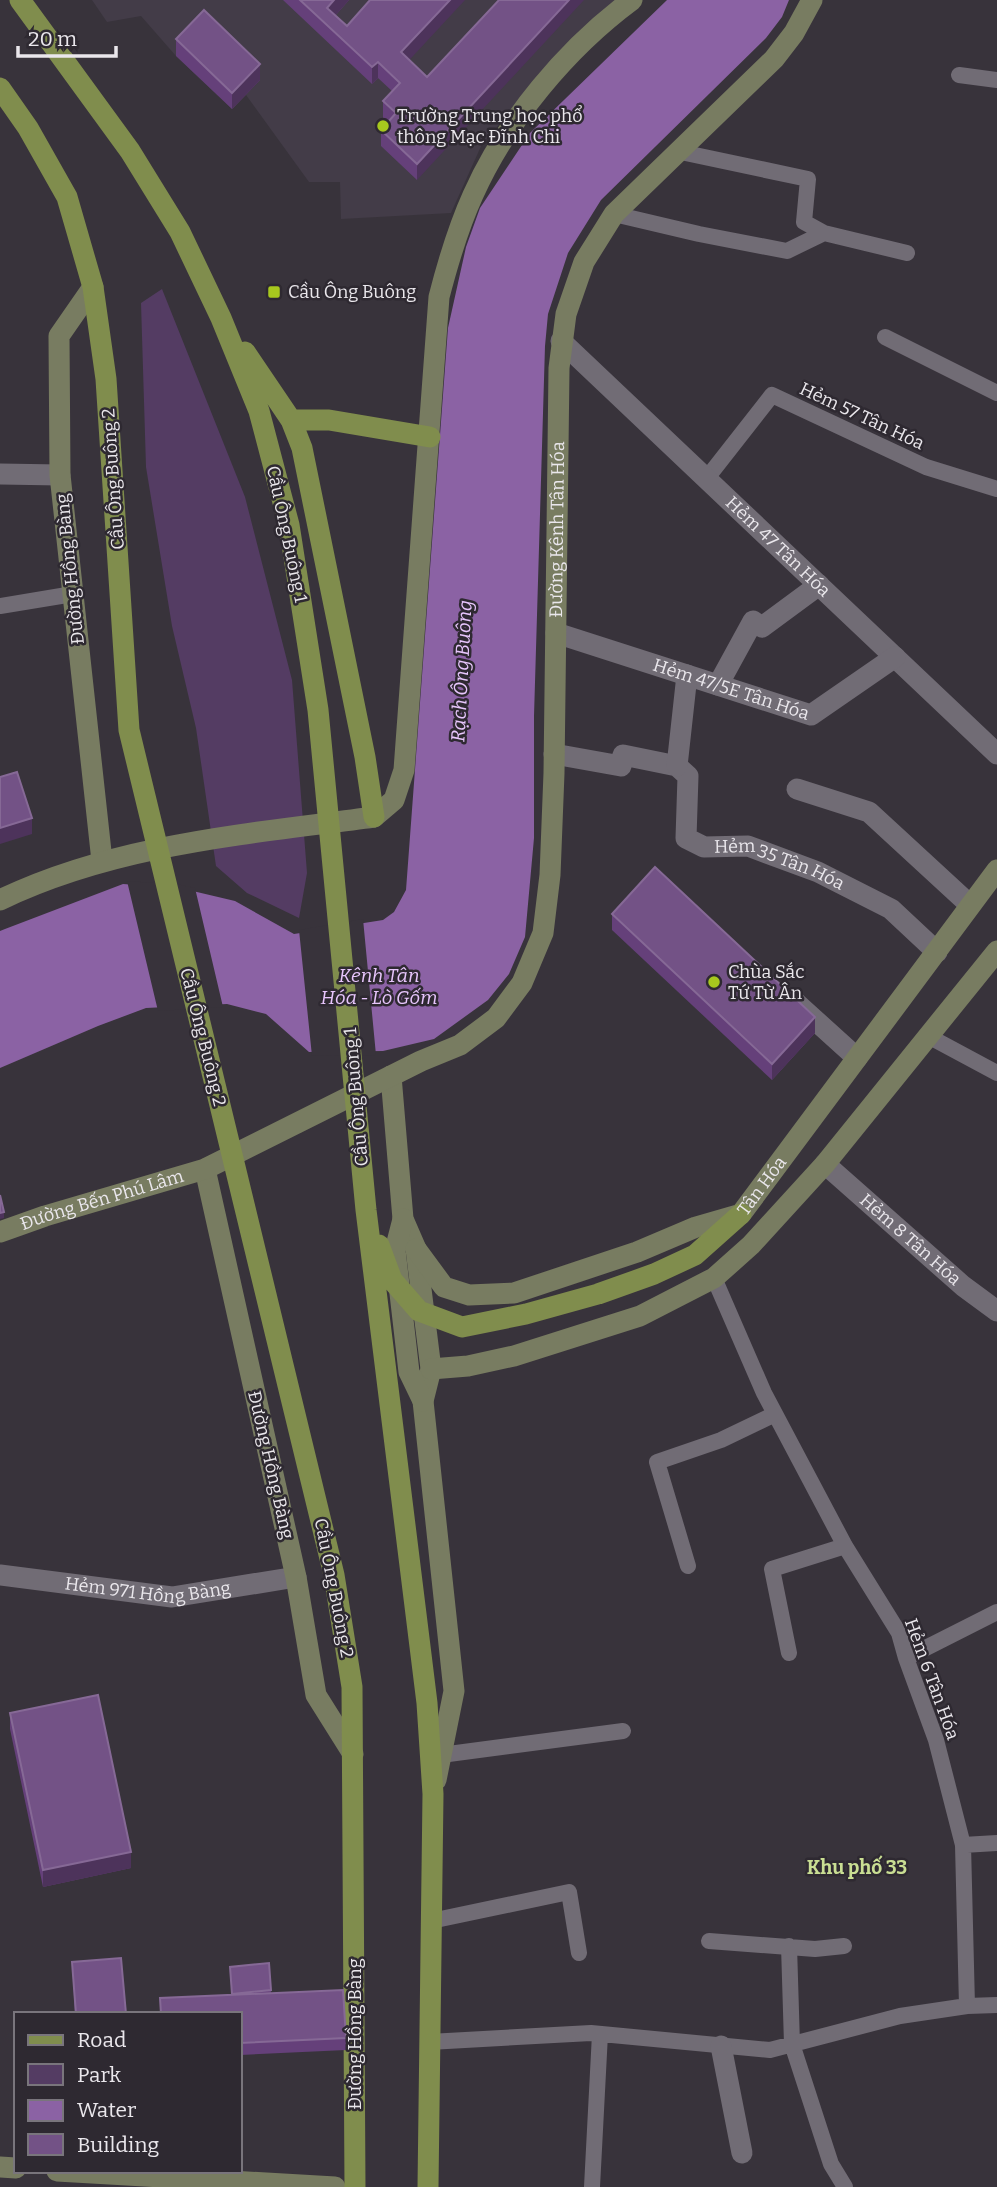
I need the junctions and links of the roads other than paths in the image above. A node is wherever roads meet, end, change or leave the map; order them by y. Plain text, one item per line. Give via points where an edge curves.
1 (20, 0) edge
2 (632, 0) edge
3 (812, 0) edge
4 (959, 75) dead end
5 (997, 80) edge
6 (1, 90) edge
7 (676, 151) junction
8 (614, 214) junction
9 (824, 233) junction
10 (907, 253) dead end
11 (93, 287) junction
12 (221, 318) junction
13 (885, 337) dead end
14 (561, 341) junction
15 (997, 393) edge
16 (291, 420) junction
17 (430, 437) junction
18 (0, 474) edge
19 (60, 475) junction
20 (707, 478) junction
21 (997, 488) edge
22 (819, 585) junction
23 (73, 594) junction
24 (0, 606) edge
25 (556, 633) junction
26 (895, 657) junction
27 (687, 675) junction
28 (718, 685) junction
29 (554, 754) junction
30 (997, 754) edge
31 (677, 766) junction
32 (797, 789) dead end
33 (374, 817) junction
34 (102, 861) junction
35 (997, 870) edge
36 (0, 900) edge
37 (970, 905) junction
38 (997, 951) edge
39 (937, 952) junction
40 (776, 985) edge
41 (928, 1036) junction
42 (857, 1058) junction
43 (997, 1073) edge
44 (391, 1076) junction
45 (825, 1164) junction
46 (205, 1169) junction
47 (366, 1210) junction
48 (741, 1214) junction
49 (403, 1219) junction
50 (0, 1232) edge
51 (416, 1249) junction
52 (714, 1278) junction
53 (997, 1311) edge
54 (431, 1370) junction
55 (423, 1401) junction
56 (775, 1414) junction
57 (845, 1546) junction
58 (688, 1566) dead end
59 (0, 1575) edge
60 (296, 1577) junction
61 (997, 1612) edge
62 (789, 1653) dead end
63 (906, 1658) junction
64 (352, 1687) joint
65 (623, 1731) dead end
66 (353, 1754) junction
67 (441, 1755) junction
68 (433, 1794) junction
69 (997, 1843) edge
70 (963, 1845) junction
71 (431, 1921) junction
72 (709, 1941) dead end
73 (789, 1946) junction
74 (844, 1946) dead end
75 (579, 1953) dead end
76 (997, 2005) edge
77 (967, 2006) junction
78 (600, 2034) junction
79 (429, 2042) junction
80 (792, 2044) junction
81 (720, 2046) junction
82 (742, 2154) dead end
83 (92, 2173) edge
84 (335, 2187) edge
85 (355, 2187) edge
86 (428, 2187) edge
87 (592, 2187) edge
88 (845, 2187) edge

1 - 12 main road via 130,150 180,232
2 - 17 street via 572,51 504,138 473,193 439,297
3 - 7 street, Đường Kênh Tân Hóa via 774,59
4 - 5 lane
6 - 11 main road via 67,197
7 - 8 street, Đường Kênh Tân Hóa
7 - 9 lane via 808,179 804,222
8 - 9 lane via 787,251
8 - 14 street, Đường Kênh Tân Hóa via 584,261
9 - 10 lane
11 - 19 street, Đường Hồng Bàng via 58,336
11 - 64 main road, Cầu Ông Buông 2 via 106,379 129,730 334,1575
12 - 16 main road
12 - 47 main road, Cầu Ông Buông 1 via 259,411 289,525 318,710
13 - 15 lane
14 - 20 street, Hẻm 47 Tân Hóa
14 - 25 street, Đường Kênh Tân Hóa
16 - 17 main road via 329,420
16 - 33 main road via 302,448
17 - 33 street via 404,770 394,800
18 - 19 street
19 - 23 street, Đường Hồng Bàng
20 - 21 lane, Hẻm 57 Tân Hóa via 772,396 926,467
20 - 22 street, Hẻm 47 Tân Hóa
22 - 26 street, Hẻm 47 Tân Hóa
22 - 28 street via 762,627 753,621
23 - 24 lane
23 - 34 street, Đường Hồng Bàng
25 - 27 street, Hẻm 47/5E Tân Hóa
25 - 29 street, Đường Kênh Tân Hóa
26 - 28 street, Hẻm 47/5E Tân Hóa via 811,715
26 - 30 street, Hẻm 47 Tân Hóa
27 - 28 street, Hẻm 47/5E Tân Hóa
27 - 31 street
29 - 31 street via 621,766 622,755
29 - 44 street, Đường Kênh Tân Hóa via 551,875 544,933 522,983 496,1018 460,1045
31 - 39 street, Hẻm 35 Tân Hóa via 688,776 686,838 704,847 748,846 818,872 891,909
32 - 37 street via 869,812
33 - 34 street via 199,841
34 - 36 street
35 - 37 street, Tân Hóa
37 - 39 street, Tân Hóa
38 - 41 street, Tân Hóa
39 - 42 street, Tân Hóa
40 - 42 street
41 - 43 lane
41 - 45 street, Tân Hóa
42 - 48 street, Tân Hóa
44 - 46 street, Đường Bến Phú Lâm
44 - 49 street
45 - 52 street, Tân Hóa
45 - 53 street, Hẻm 8 Tân Hóa via 962,1286
46 - 50 street, Đường Bến Phú Lâm
46 - 60 street, Đường Hồng Bàng
47 - 48 main road via 392,1280 419,1311 462,1327 526,1314 654,1274 695,1255
47 - 68 main road, Cầu Ông Buông 1 via 427,1703
48 - 51 street, Tân Hóa via 514,1293 469,1295 444,1287
49 - 51 street
49 - 55 street via 395,1250 409,1372
51 - 54 street
52 - 54 street, Tân Hóa via 640,1316 514,1356
52 - 56 lane, Hẻm 6 Tân Hóa
54 - 55 street
55 - 67 street via 453,1691
56 - 57 lane, Hẻm 6 Tân Hóa
56 - 58 lane via 721,1440 657,1462
57 - 62 lane via 772,1569
57 - 63 lane, Hẻm 6 Tân Hóa via 899,1633
59 - 60 street, Hẻm 971 Hồng Bàng via 172,1597
60 - 66 street, Đường Hồng Bàng via 316,1695
61 - 63 lane
63 - 70 lane, Hẻm 6 Tân Hóa via 936,1740
64 - 66 main road, Đường Hồng Bàng
65 - 67 lane
66 - 85 main road, Đường Hồng Bàng
67 - 68 street
68 - 71 main road
69 - 70 lane
70 - 77 lane, Hẻm 6 Tân Hóa
71 - 75 lane via 569,1892
71 - 79 main road
72 - 73 lane
73 - 74 lane via 815,1950
73 - 80 lane
76 - 77 lane
77 - 80 lane via 900,2016
78 - 79 lane
78 - 81 lane
78 - 87 lane
79 - 86 main road
80 - 81 lane via 769,2050
80 - 88 lane via 831,2164
81 - 82 street
83 - 84 street

